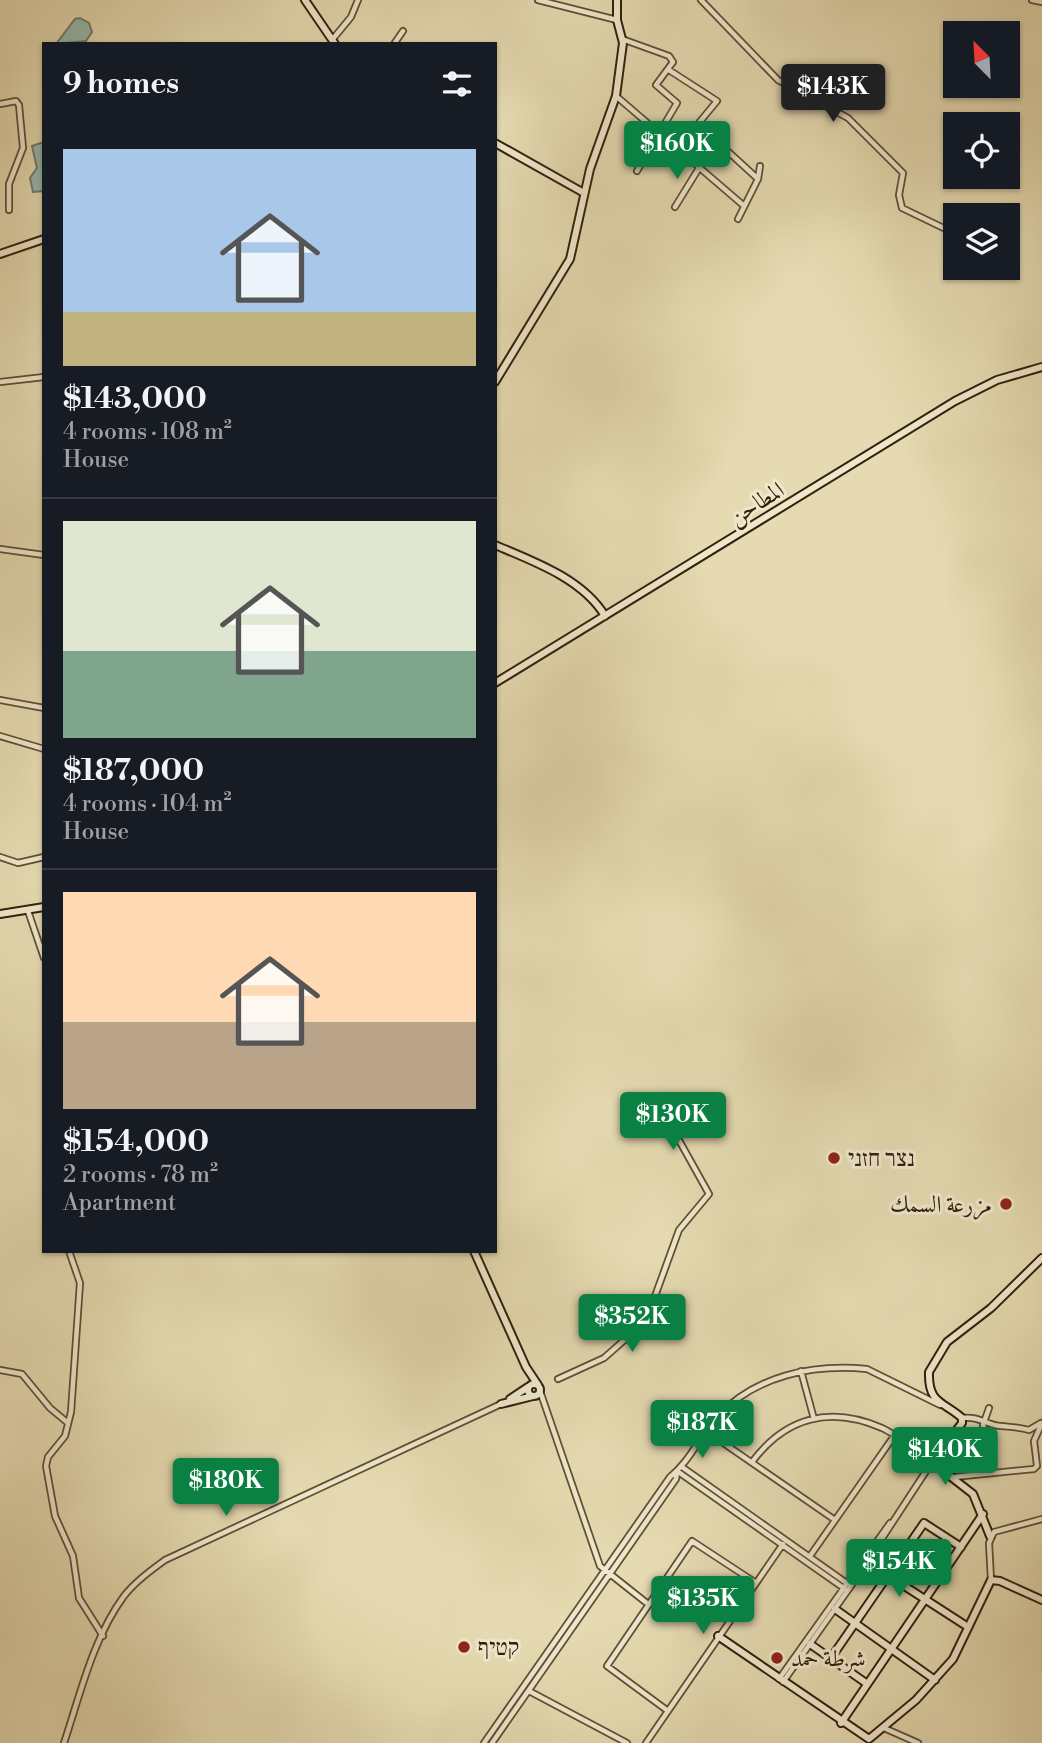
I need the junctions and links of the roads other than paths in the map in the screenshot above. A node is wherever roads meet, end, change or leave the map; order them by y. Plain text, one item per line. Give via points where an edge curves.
1 (305, 0) edge
2 (358, 0) edge
3 (538, 0) edge
4 (617, 0) edge
5 (701, 0) edge
6 (1032, 0) edge
7 (1042, 2) edge
8 (617, 20) junction
9 (403, 31) dead end
10 (622, 39) junction
11 (333, 42) edge
12 (395, 42) edge
13 (669, 70) junction
14 (616, 96) junction
15 (0, 104) edge
16 (660, 132) junction
17 (497, 144) edge
18 (760, 166) dead end
19 (699, 167) junction
20 (637, 171) dead end
21 (758, 180) junction
22 (584, 193) junction
23 (743, 205) junction
24 (675, 207) dead end
25 (9, 211) dead end
26 (738, 219) dead end
27 (943, 228) edge
28 (42, 240) edge
29 (0, 254) edge
30 (1042, 367) edge
31 (42, 377) edge
32 (497, 379) edge
33 (0, 382) edge
34 (497, 546) edge
35 (0, 549) edge
36 (42, 555) edge
37 (605, 616) junction
38 (497, 682) edge
39 (0, 699) edge
40 (42, 708) edge
41 (0, 736) edge
42 (42, 748) edge
43 (0, 857) edge
44 (42, 857) edge
45 (42, 908) edge
46 (28, 911) junction
47 (0, 914) edge
48 (42, 952) edge
49 (656, 1099) dead end
50 (70, 1253) edge
51 (475, 1253) edge
52 (1041, 1260) edge
53 (526, 1367) junction
54 (0, 1370) edge
55 (801, 1371) junction
56 (558, 1379) dead end
57 (529, 1386) junction
58 (538, 1393) junction
59 (501, 1404) junction
60 (941, 1405) junction
61 (989, 1408) dead end
62 (962, 1418) junction
63 (814, 1419) junction
64 (983, 1419) junction
65 (68, 1423) junction
66 (1042, 1424) edge
67 (706, 1431) junction
68 (894, 1436) junction
69 (992, 1449) dead end
70 (752, 1462) junction
71 (933, 1462) junction
72 (1040, 1465) edge
73 (679, 1469) junction
74 (954, 1476) junction
75 (983, 1514) junction
76 (1042, 1519) edge
77 (835, 1520) junction
78 (990, 1536) junction
79 (783, 1544) junction
80 (961, 1547) junction
81 (809, 1558) junction
82 (607, 1573) junction
83 (888, 1576) junction
84 (991, 1580) junction
85 (756, 1583) junction
86 (847, 1587) junction
87 (925, 1600) junction
88 (1042, 1600) edge
89 (648, 1604) junction
90 (835, 1609) junction
91 (856, 1623) junction
92 (968, 1627) junction
93 (103, 1636) junction
94 (718, 1636) junction
95 (810, 1644) junction
96 (892, 1647) junction
97 (831, 1658) junction
98 (935, 1680) junction
99 (780, 1681) junction
100 (866, 1683) junction
101 (529, 1691) junction
102 (668, 1711) junction
103 (841, 1723) junction
104 (884, 1728) junction
105 (867, 1741) edge
106 (64, 1743) edge
107 (484, 1743) edge
108 (492, 1743) edge
109 (627, 1743) edge
110 (646, 1743) edge
111 (918, 1743) edge

1 - 11 street
2 - 11 street
3 - 8 street
4 - 8 street
5 - 27 street via 778,79 848,118 903,173 902,208
6 - 7 street
8 - 10 street
9 - 12 street
10 - 13 street via 668,56 673,62
10 - 14 street
13 - 16 street via 657,88 677,103
13 - 21 street via 717,100 698,124
14 - 16 street
14 - 22 street
15 - 25 street via 16,101 19,105 23,148 9,184
16 - 19 street
16 - 20 street
17 - 22 street
18 - 21 street
19 - 23 street
19 - 24 street
21 - 23 street
22 - 32 street via 570,259
23 - 26 street
28 - 29 street
30 - 37 street, المطاحن via 988,383 955,401
31 - 33 street
34 - 37 street via 546,567 588,595
35 - 36 street
37 - 38 street, المطاحن
39 - 40 street
41 - 42 street
43 - 44 street via 18,863
45 - 46 street
46 - 47 street
46 - 48 street
49 - 56 street via 709,1194 679,1230 650,1310 638,1328 604,1358
50 - 65 street via 80,1283 80,1300
51 - 53 street
52 - 60 street via 938,1353 929,1380
53 - 57 street
53 - 58 street
54 - 65 street via 22,1374
55 - 60 street via 867,1369
55 - 63 street
55 - 67 street via 769,1381 737,1400
57 - 58 street
57 - 59 street
58 - 59 street
58 - 82 street via 591,1545
59 - 93 street via 165,1560 124,1596
60 - 62 street
61 - 64 street
62 - 64 street
62 - 71 street
63 - 68 street via 859,1420
63 - 70 street via 782,1429
64 - 66 street via 1029,1430
64 - 69 street
65 - 93 street via 60,1445 48,1457 49,1489 73,1556 79,1598
66 - 72 street via 1034,1441
67 - 70 street
67 - 73 street
68 - 71 street
68 - 77 street
70 - 77 street
71 - 74 street
71 - 86 street
72 - 74 street
73 - 79 street
73 - 81 street
73 - 82 street
74 - 75 street via 973,1494
75 - 78 street
75 - 80 street
76 - 78 street via 998,1529
77 - 81 street
78 - 84 street
79 - 81 street
79 - 85 street
80 - 83 street via 924,1523
80 - 87 street
81 - 86 street
82 - 89 street
82 - 101 street
82 - 107 street
83 - 87 street
83 - 91 street
84 - 88 street
84 - 92 street
85 - 89 street via 692,1541
85 - 94 street
86 - 90 street
86 - 99 street
87 - 92 street
87 - 96 street
89 - 102 street via 607,1666
90 - 91 street
90 - 95 street
91 - 96 street
91 - 97 street
92 - 98 street via 953,1658
93 - 106 street
94 - 99 street
94 - 102 street
95 - 97 street
95 - 99 street
96 - 98 street
96 - 100 street
97 - 100 street
98 - 104 street
99 - 103 street
100 - 103 street
101 - 108 street
101 - 109 street
102 - 110 street
103 - 105 street
104 - 105 street
104 - 111 street

